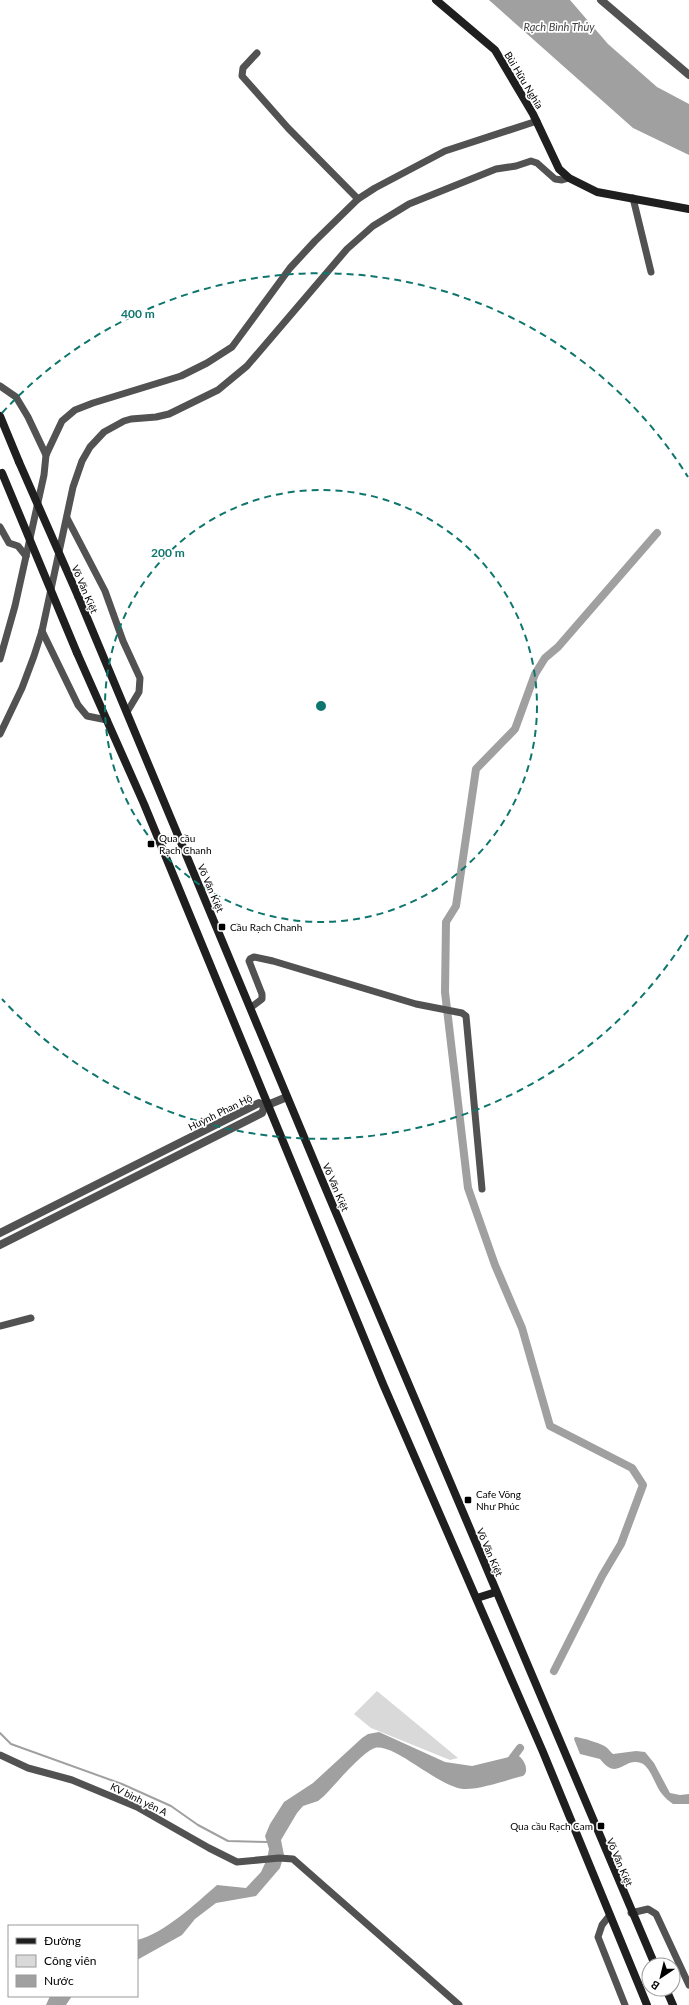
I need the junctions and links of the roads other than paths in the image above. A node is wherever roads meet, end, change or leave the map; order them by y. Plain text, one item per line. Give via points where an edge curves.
1 (436, 0) edge
2 (601, 0) edge
3 (257, 53) dead end
4 (689, 75) edge
5 (538, 123) junction
6 (569, 178) junction
7 (633, 198) junction
8 (358, 199) junction
9 (689, 209) edge
10 (651, 272) dead end
11 (0, 386) edge
12 (0, 416) edge
13 (46, 455) junction
14 (1, 471) edge
15 (66, 518) junction
16 (0, 527) edge
17 (26, 556) junction
18 (42, 631) junction
19 (0, 659) edge
20 (127, 712) junction
21 (107, 720) junction
22 (0, 734) edge
23 (250, 1008) junction
24 (287, 1097) junction
25 (267, 1105) junction
26 (482, 1189) dead end
27 (0, 1233) edge
28 (0, 1245) edge
29 (31, 1318) dead end
30 (0, 1326) edge
31 (496, 1592) junction
32 (477, 1598) junction
33 (0, 1755) edge
34 (631, 1913) junction
35 (610, 1915) junction
36 (651, 1957) edge
37 (689, 1985) edge
38 (458, 2005) edge
39 (625, 2005) edge
40 (647, 2005) edge

1 - 5 main road, Bùi Hữu Nghĩa via 495,50
2 - 4 street
3 - 8 street via 243,68 242,76 288,128
5 - 6 main road via 559,169
5 - 8 street via 445,151
6 - 7 main road via 597,192
6 - 15 street via 554,179 533,161 502,167 413,202 373,226 336,260 247,366 229,382 169,414 131,419 100,435 82,461
7 - 9 main road
7 - 10 street
8 - 13 street via 290,268 232,347 181,376 93,402 75,410 62,421
11 - 13 street via 16,397
12 - 20 main road, Võ Văn Kiệt, bridge
13 - 17 street via 44,476
14 - 21 main road, bridge
15 - 18 street
15 - 20 street via 107,594 140,678 139,692
16 - 17 street via 9,543 18,546
17 - 19 street
18 - 21 street via 78,705 88,716
18 - 22 street via 22,688
20 - 23 main road, Võ Văn Kiệt
21 - 25 main road
23 - 24 main road, Võ Văn Kiệt
23 - 26 street via 262,999 249,962 254,957 466,1016
24 - 25 street
24 - 31 main road, Võ Văn Kiệt
25 - 27 street, Huỳnh Phan Hộ via 259,1103
25 - 28 street, Huỳnh Phan Hộ via 262,1113
25 - 32 main road via 383,1384
29 - 30 street
31 - 32 main road
31 - 34 main road, Võ Văn Kiệt
32 - 35 main road
33 - 38 street, KV bình yên A via 28,1768 72,1780 137,1807 231,1860 242,1863 287,1857 300,1864
34 - 36 main road, Võ Văn Kiệt
34 - 37 street via 648,1909 656,1914
35 - 39 street via 602,1925 598,1937
35 - 40 main road

